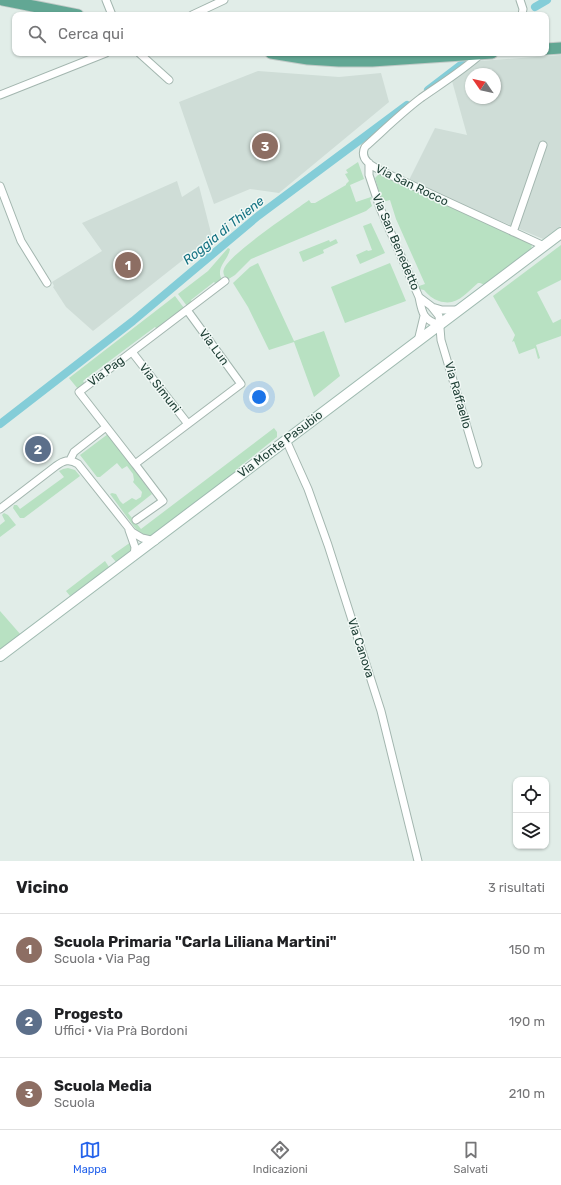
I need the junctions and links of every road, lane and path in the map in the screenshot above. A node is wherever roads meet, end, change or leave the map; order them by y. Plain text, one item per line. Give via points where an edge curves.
1 (3, 0) edge
2 (106, 0) edge
3 (224, 0) edge
4 (520, 0) edge
5 (63, 12) edge
6 (111, 12) edge
7 (198, 12) edge
8 (522, 12) edge
9 (561, 48) edge
10 (549, 49) edge
11 (98, 56) edge
12 (142, 56) edge
13 (290, 56) edge
14 (454, 56) edge
15 (484, 56) edge
16 (168, 80) dead end
17 (0, 95) edge
18 (543, 145) dead end
19 (369, 163) junction
20 (0, 186) edge
21 (513, 232) junction
22 (561, 233) edge
23 (544, 246) junction
24 (225, 281) dead end
25 (47, 283) dead end
26 (419, 297) junction
27 (432, 306) junction
28 (187, 310) junction
29 (459, 310) junction
30 (424, 316) junction
31 (440, 326) junction
32 (418, 341) junction
33 (132, 352) junction
34 (188, 424) junction
35 (106, 427) junction
36 (286, 440) junction
37 (70, 460) junction
38 (135, 464) junction
39 (478, 464) dead end
40 (0, 509) edge
41 (136, 520) dead end
42 (128, 528) junction
43 (155, 540) junction
44 (134, 556) junction
45 (0, 656) edge
46 (418, 861) edge

1 - 5 main road
2 - 6 street
3 - 7 street
4 - 8 street
9 - 10 main road
11 - 17 street
12 - 16 street
13 - 14 main road via 339,61
15 - 19 street, Via San Rocco via 421,99 365,147 363,155
18 - 21 street
19 - 21 street, Via San Rocco
19 - 26 street, Via San Benedetto via 369,175 380,208
20 - 25 street via 21,241
21 - 23 street, Via San Rocco
22 - 23 main road, Via Monte Pasubio
23 - 29 main road, Via Monte Pasubio
24 - 28 street, Via Pag
26 - 27 street, Via San Benedetto
26 - 30 street, Via San Benedetto
27 - 29 street via 449,311
27 - 31 street via 439,316
28 - 33 street, Via Pag
28 - 34 street, Via Lun via 241,384
29 - 31 main road, Via Monte Pasubio
30 - 31 street
30 - 32 street
31 - 32 main road, Via Monte Pasubio
31 - 39 street, Via Raffaello
32 - 36 main road, Via Monte Pasubio
33 - 34 street, Via Simuni
33 - 35 street, Via Pag via 79,392
34 - 38 street
35 - 37 street via 74,452
35 - 38 street, Via Pag
36 - 43 main road, Via Monte Pasubio
36 - 46 street, Via Canova via 323,531 379,703
37 - 40 street via 63,461
37 - 42 street via 78,464
38 - 41 street, Via Pag via 163,501
42 - 43 street via 137,535
42 - 44 street via 135,547
43 - 44 main road, Via Monte Pasubio
44 - 45 main road, Via Monte Pasubio

